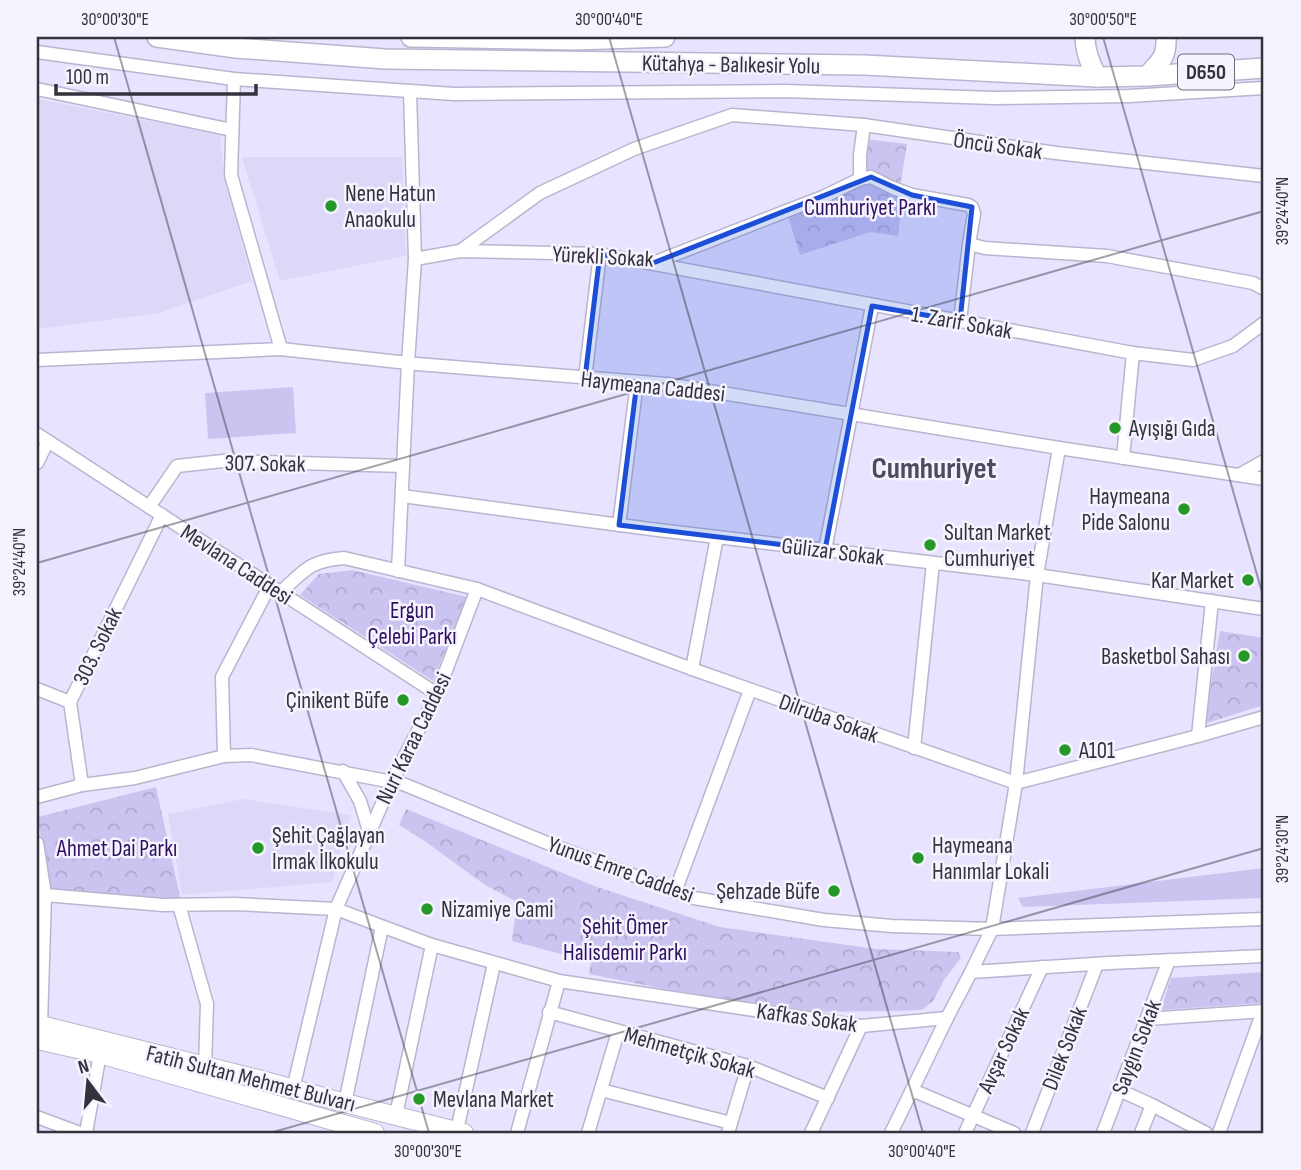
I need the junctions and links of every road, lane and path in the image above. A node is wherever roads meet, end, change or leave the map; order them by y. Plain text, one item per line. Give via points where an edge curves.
1 (157, 37) edge
2 (411, 37) edge
3 (665, 37) edge
4 (1085, 37) edge
5 (1166, 37) edge
6 (37, 52) edge
7 (1264, 68) edge
8 (1147, 76) junction
9 (1097, 77) junction
10 (234, 79) junction
11 (1264, 88) edge
12 (37, 89) edge
13 (410, 91) junction
14 (864, 125) junction
15 (232, 130) junction
16 (1264, 176) edge
17 (860, 179) junction
18 (969, 244) junction
19 (460, 251) junction
20 (600, 254) junction
21 (415, 259) junction
22 (653, 263) junction
23 (1264, 289) edge
24 (872, 306) junction
25 (960, 321) junction
26 (1264, 323) edge
27 (281, 349) junction
28 (1133, 353) junction
29 (37, 360) edge
30 (408, 363) junction
31 (585, 377) junction
32 (637, 382) junction
33 (851, 414) junction
34 (42, 438) edge
35 (1059, 448) junction
36 (1123, 457) junction
37 (1264, 461) edge
38 (37, 464) edge
39 (404, 466) junction
40 (1239, 475) junction
41 (1264, 479) edge
42 (402, 496) junction
43 (149, 507) junction
44 (162, 515) junction
45 (619, 525) junction
46 (718, 537) junction
47 (825, 550) junction
48 (933, 563) junction
49 (398, 571) junction
50 (1037, 575) junction
51 (276, 589) junction
52 (478, 589) junction
53 (1212, 601) junction
54 (1264, 609) edge
55 (692, 669) junction
56 (37, 689) edge
57 (750, 690) junction
58 (437, 694) junction
59 (70, 702) junction
60 (1264, 717) edge
61 (1198, 736) junction
62 (914, 748) junction
63 (224, 756) junction
64 (343, 771) junction
65 (393, 781) junction
66 (1016, 783) junction
67 (82, 785) junction
68 (37, 797) edge
69 (369, 831) junction
70 (37, 843) edge
71 (675, 892) junction
72 (45, 895) junction
73 (178, 905) junction
74 (336, 909) junction
75 (1264, 919) edge
76 (382, 927) junction
77 (992, 929) junction
78 (432, 945) junction
79 (1264, 956) edge
80 (1169, 960) junction
81 (494, 964) junction
82 (1097, 964) junction
83 (1042, 967) junction
84 (971, 972) junction
85 (559, 981) junction
86 (1264, 1011) edge
87 (549, 1012) junction
88 (947, 1018) junction
89 (1147, 1019) junction
90 (861, 1026) junction
91 (38, 1030) edge
92 (618, 1032) junction
93 (100, 1054) junction
94 (205, 1066) junction
95 (748, 1066) junction
96 (293, 1089) junction
97 (601, 1090) junction
98 (912, 1090) junction
99 (1119, 1090) junction
100 (828, 1098) junction
101 (345, 1103) junction
102 (1152, 1105) junction
103 (396, 1115) junction
104 (973, 1116) junction
105 (37, 1117) edge
106 (730, 1128) edge
107 (460, 1132) edge
108 (80, 1133) edge
109 (86, 1133) edge
110 (375, 1133) edge
111 (517, 1133) edge
112 (589, 1133) edge
113 (811, 1133) edge
114 (891, 1133) edge
115 (965, 1133) edge
116 (1014, 1133) edge
117 (1032, 1133) edge
118 (1102, 1133) edge
119 (1141, 1133) edge
120 (1206, 1133) edge
121 (1219, 1133) edge

1 - 9 highway, Kütahya - Balıkesir Yolu via 386,60 864,65
2 - 3 highway, Kütahya - Balıkesir Yolu
4 - 9 highway
5 - 8 highway via 1166,50
6 - 10 street
7 - 8 highway, Kütahya - Balıkesir Yolu / D650
8 - 9 highway, Kütahya - Balıkesir Yolu
10 - 13 street
10 - 15 street
11 - 13 street via 1007,98 785,91
12 - 15 street
13 - 21 street
14 - 16 street, Öncü Sokak
14 - 17 street
14 - 19 street, Öncü Sokak via 732,115 634,149 540,193
15 - 27 street via 231,175
17 - 18 street via 871,177 912,195 972,207
17 - 22 street, Yürekli Sokak
18 - 23 street via 1107,256 1253,283
18 - 25 street
19 - 20 street, Yürekli Sokak
19 - 21 street, Yürekli Sokak
20 - 22 street, Yürekli Sokak
20 - 31 street
21 - 30 street
22 - 24 street, 1. Zarif Sokak
24 - 25 street, 1. Zarif Sokak
24 - 33 street
25 - 28 street, 1. Zarif Sokak
26 - 28 street, 1. Zarif Sokak via 1233,346 1193,360
27 - 29 street, Haymeana Caddesi
27 - 30 street, Haymeana Caddesi
28 - 36 street
30 - 31 street, Haymeana Caddesi
30 - 39 street
31 - 32 street, Haymeana Caddesi
32 - 33 street, Haymeana Caddesi
32 - 45 street
33 - 35 street, Haymeana Caddesi
33 - 47 street
34 - 38 street
34 - 43 street, Mevlana Caddesi
35 - 36 street, Haymeana Caddesi
35 - 50 street
36 - 40 street, Haymeana Caddesi
37 - 40 street
39 - 42 street
39 - 43 street, 307. Sokak via 223,461 177,466
40 - 41 street, Haymeana Caddesi
42 - 45 street, Gülizar Sokak
42 - 49 street
43 - 44 street, Mevlana Caddesi
44 - 51 street, Mevlana Caddesi
44 - 59 street, 303. Sokak
45 - 46 street, Gülizar Sokak
46 - 47 street, Gülizar Sokak
46 - 55 street
47 - 48 street, Gülizar Sokak
48 - 50 street, Gülizar Sokak
48 - 62 street
49 - 51 street, Dilruba Sokak via 344,558 323,560
49 - 52 street, Dilruba Sokak
50 - 53 street, Gülizar Sokak
50 - 66 street
51 - 58 street, Mevlana Caddesi
51 - 63 street via 222,677
52 - 55 street, Dilruba Sokak
52 - 58 street, Nuri Karaa Caddesi
53 - 54 street, Gülizar Sokak
53 - 61 street
55 - 57 street, Dilruba Sokak
56 - 59 street
57 - 62 street, Dilruba Sokak
57 - 71 street
58 - 65 street, Nuri Karaa Caddesi
59 - 67 street, 303. Sokak
60 - 61 street
61 - 66 street
62 - 66 street, Dilruba Sokak
63 - 64 street, Yunus Emre Caddesi via 251,755
63 - 67 street, Yunus Emre Caddesi via 135,778
64 - 65 street, Yunus Emre Caddesi
64 - 69 street via 360,801
65 - 69 street, Nuri Karaa Caddesi
65 - 71 street, Yunus Emre Caddesi
66 - 77 street
67 - 68 street, Yunus Emre Caddesi
69 - 74 street, Nuri Karaa Caddesi
70 - 72 street
71 - 77 street, Yunus Emre Caddesi via 824,920
72 - 73 street, Kafkas Sokak
72 - 91 street
73 - 74 street, Kafkas Sokak
73 - 94 street via 207,1004
74 - 76 street, Kafkas Sokak
74 - 96 street, Nuri Karaa Caddesi
75 - 77 street, Yunus Emre Caddesi
76 - 78 street, Kafkas Sokak
76 - 101 street
77 - 84 street
78 - 81 street, Kafkas Sokak
78 - 103 street
79 - 80 street
80 - 82 street
80 - 89 street, Saygın Sokak
81 - 85 street, Kafkas Sokak
81 - 107 street
82 - 83 street
82 - 117 street, Dilek Sokak
83 - 84 street
83 - 104 street, Avşar Sokak
84 - 88 street
85 - 87 street
85 - 90 street, Kafkas Sokak
86 - 89 street
86 - 121 street
87 - 92 street, Mehmetçik Sokak
87 - 111 street
88 - 90 street, Kafkas Sokak
88 - 98 street
89 - 99 street, Saygın Sokak
90 - 100 street
91 - 93 main road, Fatih Sultan Mehmet Bulvarı
91 - 94 main road, Fatih Sultan Mehmet Bulvarı
92 - 95 street, Mehmetçik Sokak
92 - 97 street
93 - 109 street
93 - 110 main road, Fatih Sultan Mehmet Bulvarı
94 - 96 main road, Fatih Sultan Mehmet Bulvarı
95 - 100 street, Mehmetçik Sokak
95 - 106 street
96 - 101 main road, Fatih Sultan Mehmet Bulvarı
97 - 106 street
97 - 112 street
98 - 104 street
98 - 114 street
99 - 102 street
99 - 118 street, Saygın Sokak
100 - 113 street
101 - 103 main road, Fatih Sultan Mehmet Bulvarı
102 - 119 street
102 - 120 street
103 - 107 main road, Fatih Sultan Mehmet Bulvarı
104 - 115 street, Avşar Sokak
104 - 116 street
105 - 108 street

